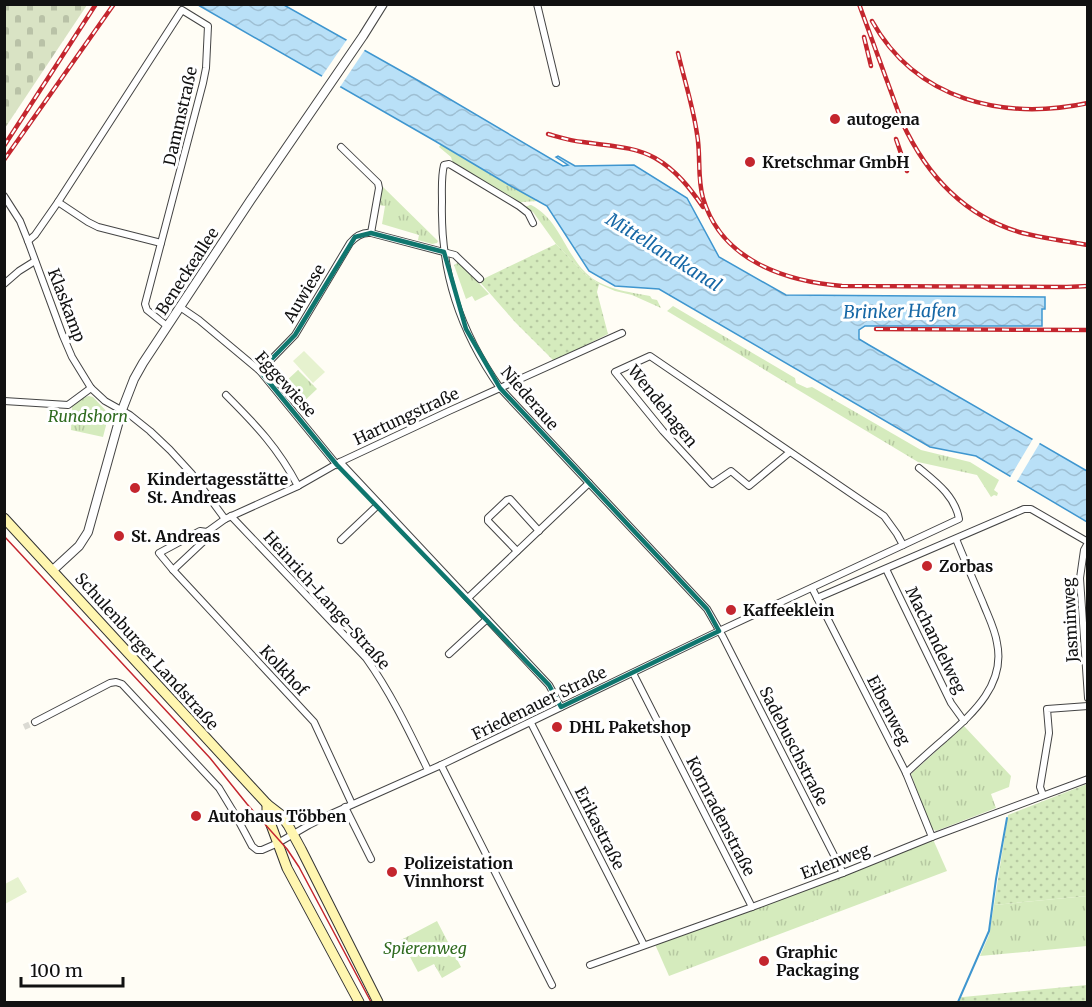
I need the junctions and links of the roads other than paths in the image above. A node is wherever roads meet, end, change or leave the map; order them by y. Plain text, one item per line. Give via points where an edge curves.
1 (383, 4) edge
2 (537, 4) edge
3 (556, 83) dead end
4 (341, 147) dead end
5 (4, 196) edge
6 (58, 202) junction
7 (533, 223) dead end
8 (371, 233) junction
9 (28, 241) junction
10 (161, 243) junction
11 (444, 252) junction
12 (35, 261) junction
13 (480, 279) dead end
14 (4, 284) edge
15 (180, 307) junction
16 (167, 326) junction
17 (622, 333) dead end
18 (260, 372) junction
19 (92, 388) junction
20 (500, 388) junction
21 (226, 395) dead end
22 (4, 401) edge
23 (122, 410) junction
24 (790, 452) junction
25 (339, 464) junction
26 (919, 468) dead end
27 (589, 483) junction
28 (298, 486) junction
29 (379, 504) junction
30 (228, 517) junction
31 (4, 518) edge
32 (538, 531) junction
33 (206, 536) junction
34 (956, 539) junction
35 (341, 540) dead end
36 (1088, 542) edge
37 (903, 545) junction
38 (517, 551) junction
39 (886, 569) junction
40 (53, 570) junction
41 (173, 570) junction
42 (812, 588) junction
43 (468, 598) junction
44 (818, 598) junction
45 (487, 619) junction
46 (719, 631) junction
47 (449, 654) dead end
48 (633, 673) junction
49 (1088, 698) edge
50 (1088, 706) edge
51 (561, 707) junction
52 (964, 721) junction
53 (35, 722) tunnel mouth
54 (531, 723) junction
55 (441, 765) junction
56 (428, 770) junction
57 (906, 773) junction
58 (1088, 778) edge
59 (1043, 795) junction
60 (267, 804) junction
61 (352, 804) junction
62 (345, 807) junction
63 (294, 834) junction
64 (932, 837) junction
65 (278, 843) junction
66 (371, 859) dead end
67 (843, 873) junction
68 (752, 907) junction
69 (644, 945) junction
70 (590, 965) dead end
71 (552, 985) dead end
72 (359, 1002) edge
73 (378, 1002) edge

1 - 15 street, Beneckeallee
2 - 3 street
4 - 8 street via 380,188
5 - 9 street, Klaskamp
6 - 9 street, Dammstraße
6 - 10 street via 98,227
6 - 10 street, Dammstraße via 182,10 208,26 206,68
7 - 11 street, Niederaue via 519,206 446,164 441,220
8 - 11 street
8 - 18 street, Auwiese via 363,233 350,243 295,335
9 - 12 street, Klaskamp
10 - 16 street, Dammstraße via 146,304 147,310
11 - 13 street via 455,255
11 - 20 street, Niederaue via 466,329
12 - 14 street
12 - 19 street, Klaskamp via 72,357
15 - 16 street, Beneckeallee
15 - 18 street, Eggewiese
16 - 23 street, Beneckeallee via 143,363
17 - 20 street, Hartungstraße
18 - 25 street, Eggewiese
19 - 22 street via 68,405
19 - 23 street, Klaskamp
20 - 25 street, Hartungstraße
20 - 27 street, Niederaue
21 - 28 street via 274,446
23 - 30 street, Heinrich-Lange-Straße via 170,450
23 - 40 street, Beneckeallee via 88,532
24 - 24 street, Wendehagen via 749,486 731,471 712,484 615,372 650,356
24 - 37 street, Wendehagen via 884,516
25 - 28 street, Hartungstraße
25 - 29 street, Eggewiese
26 - 37 street, Friedenauer Straße via 946,491 959,519
27 - 32 street
27 - 46 street, Niederaue via 707,609
28 - 30 street, Hartungstraße
29 - 35 street
29 - 43 street, Eggewiese
30 - 33 street, Hartungstraße
30 - 56 street, Heinrich-Lange-Straße via 366,658 396,704
31 - 40 main road, Schulenburger Landstraße
32 - 38 street
32 - 38 street via 510,499 488,518
33 - 41 street, Hartungstraße
33 - 41 street, Hartungstraße via 200,531 159,553
34 - 36 street via 1032,509
34 - 39 street
34 - 52 street via 993,627 999,654 992,686
36 - 49 street, Jasminweg via 1080,578
37 - 42 street, Friedenauer Straße
38 - 43 street
39 - 44 street
39 - 52 street, Machandelweg via 951,703
40 - 60 main road, Schulenburger Landstraße
41 - 61 street, Kolkhof via 314,722
42 - 44 street
42 - 46 street, Friedenauer Straße
43 - 45 street, Eggewiese
44 - 57 street, Eibenweg
45 - 47 street
45 - 51 street, Eggewiese via 549,685
46 - 48 street, Friedenauer Straße
46 - 67 street, Sadebuschstraße
48 - 51 street, Friedenauer Straße
48 - 68 street, Kornradenstraße
50 - 59 street via 1047,709 1049,733 1040,787
51 - 54 street, Friedenauer Straße
52 - 57 street
53 - 65 street via 110,683 122,684 220,789 252,846 262,850
54 - 55 street, Friedenauer Straße
54 - 69 street, Erikastraße
55 - 56 street, Friedenauer Straße
55 - 71 street
56 - 61 street, Friedenauer Straße
57 - 64 street, Eibenweg
58 - 59 street, Erlenweg
59 - 64 street, Erlenweg
60 - 63 main road, Schulenburger Landstraße
60 - 65 main road, Schulenburger Landstraße
61 - 62 street, Friedenauer Straße
62 - 63 street, Friedenauer Straße
62 - 66 street
63 - 65 street, Friedenauer Straße
63 - 73 main road, Schulenburger Landstraße
64 - 67 street, Erlenweg
65 - 72 main road, Schulenburger Landstraße via 287,868
67 - 68 street, Erlenweg
68 - 69 street, Erlenweg
69 - 70 street, Erlenweg

